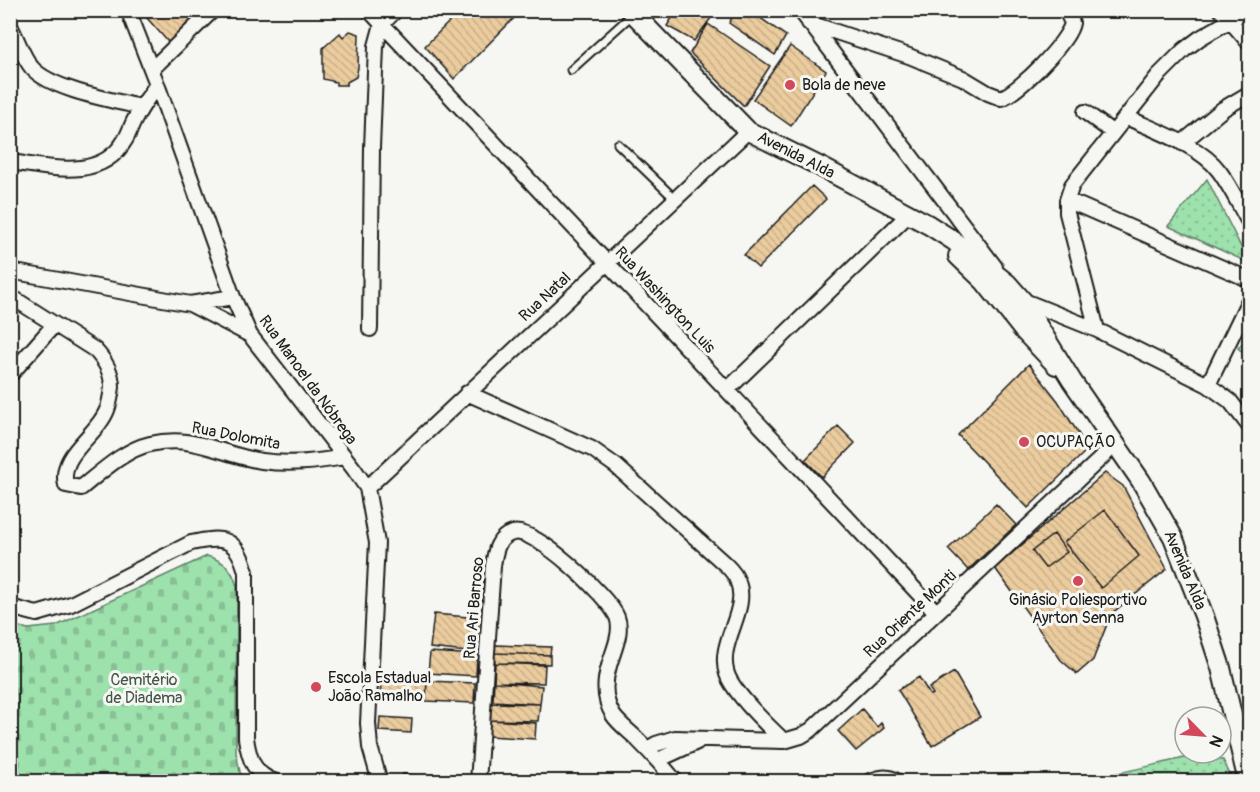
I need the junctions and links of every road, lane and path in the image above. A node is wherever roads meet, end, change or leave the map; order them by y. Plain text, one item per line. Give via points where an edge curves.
1 (128, 10) edge
2 (213, 10) edge
3 (369, 10) edge
4 (396, 10) edge
5 (800, 10) edge
6 (1066, 10) edge
7 (1248, 10) edge
8 (632, 12) edge
9 (1225, 16) edge
10 (809, 23) junction
11 (382, 24) junction
12 (10, 26) edge
13 (1250, 44) edge
14 (152, 69) junction
15 (571, 70) dead end
16 (157, 84) junction
17 (1250, 93) edge
18 (141, 107) junction
19 (1085, 112) dead end
20 (1126, 117) junction
21 (748, 131) junction
22 (1112, 132) junction
23 (1182, 143) junction
24 (618, 144) dead end
25 (10, 162) edge
26 (674, 198) junction
27 (1067, 200) junction
28 (909, 214) junction
29 (929, 225) junction
30 (1250, 225) edge
31 (607, 261) junction
32 (10, 271) edge
33 (1250, 280) edge
34 (984, 281) junction
35 (1007, 283) junction
36 (10, 296) edge
37 (233, 297) junction
38 (1250, 298) edge
39 (1022, 300) junction
40 (190, 304) junction
41 (54, 325) junction
42 (370, 329) dead end
43 (1097, 330) junction
44 (250, 335) junction
45 (10, 375) edge
46 (1072, 381) junction
47 (1208, 385) junction
48 (727, 390) junction
49 (466, 393) junction
50 (1250, 427) edge
51 (1115, 445) junction
52 (344, 457) junction
53 (367, 488) junction
54 (10, 607) edge
55 (936, 612) junction
56 (700, 740) junction
57 (784, 741) junction
58 (647, 749) junction
59 (658, 760) junction
60 (10, 777) edge
61 (16, 782) edge
62 (276, 782) edge
63 (380, 782) edge
64 (478, 782) edge
65 (676, 782) edge
66 (860, 782) edge
67 (904, 782) edge
68 (1248, 782) edge

1 - 14 street, Rua Manoel da Nóbrega
2 - 14 street
3 - 11 street, Rua Washington Luis
4 - 11 street
5 - 10 street
6 - 10 street via 1071,18 1067,35 1008,96 995,96 909,56
7 - 9 street
8 - 15 lane
8 - 21 main road, Avenida Alda
9 - 13 street
9 - 20 street via 1158,76
10 - 35 street
11 - 31 street, Rua Washington Luis
11 - 42 street via 376,46
12 - 18 street via 27,60 42,78
14 - 16 street, Rua Manoel da Nóbrega
16 - 18 street
16 - 37 street, Rua Manoel da Nóbrega
17 - 23 street via 1223,109
18 - 25 street via 125,140 104,162 70,170
19 - 22 street
20 - 22 street
20 - 23 street
21 - 26 street, Rua Natal
21 - 28 main road, Avenida Alda
22 - 27 street via 1076,178
23 - 30 street via 1219,170
24 - 26 lane
26 - 31 street, Rua Natal
27 - 33 street
27 - 43 street
28 - 29 main road, Avenida Alda
28 - 48 street
29 - 34 main road, Avenida Alda
29 - 35 main road, Avenida Alda
31 - 48 street, Rua Washington Luis
31 - 49 street, Rua Natal
32 - 40 street
34 - 39 main road
34 - 46 main road, Avenida Alda via 1041,351
35 - 39 main road, Avenida Alda
36 - 41 street, Rua Dolomita
37 - 40 street
37 - 44 street, Rua Manoel da Nóbrega
38 - 47 street
39 - 43 street
39 - 46 main road, Avenida Alda
40 - 44 street
41 - 45 street
41 - 52 street, Rua Dolomita via 95,350 105,361 112,380 107,412 65,471 69,487 81,488 121,457 148,444 172,441 201,443 261,461 295,463
43 - 47 street
44 - 52 street, Rua Manoel da Nóbrega
46 - 51 main road, Avenida Alda
47 - 50 street via 1230,401
48 - 55 street, Rua Washington Luis
49 - 53 street, Rua Natal
49 - 57 street via 604,456 726,565 737,579 741,594 724,661 728,676
51 - 55 street, Rua Oriente Monti
51 - 68 main road, Avenida Alda via 1155,504 1182,558 1221,668
52 - 53 street, Rua Manoel da Nóbrega
53 - 63 street, Rua Manoel da Nóbrega via 377,543 368,723
54 - 62 street via 37,614 71,603 191,543 223,539 235,545 246,572 249,756 256,771
55 - 57 street, Rua Oriente Monti via 811,730
56 - 57 street, Rua Oriente Monti
56 - 58 street, Rua Oriente Monti via 666,740
56 - 59 street, Rua Oriente Monti
58 - 59 street, Rua Ari Barroso
58 - 64 street, Rua Ari Barroso via 614,715 608,701 605,687 619,630 617,617 588,581 537,541 515,532 503,537 493,566
59 - 65 street
60 - 61 street
66 - 67 lane via 888,773

